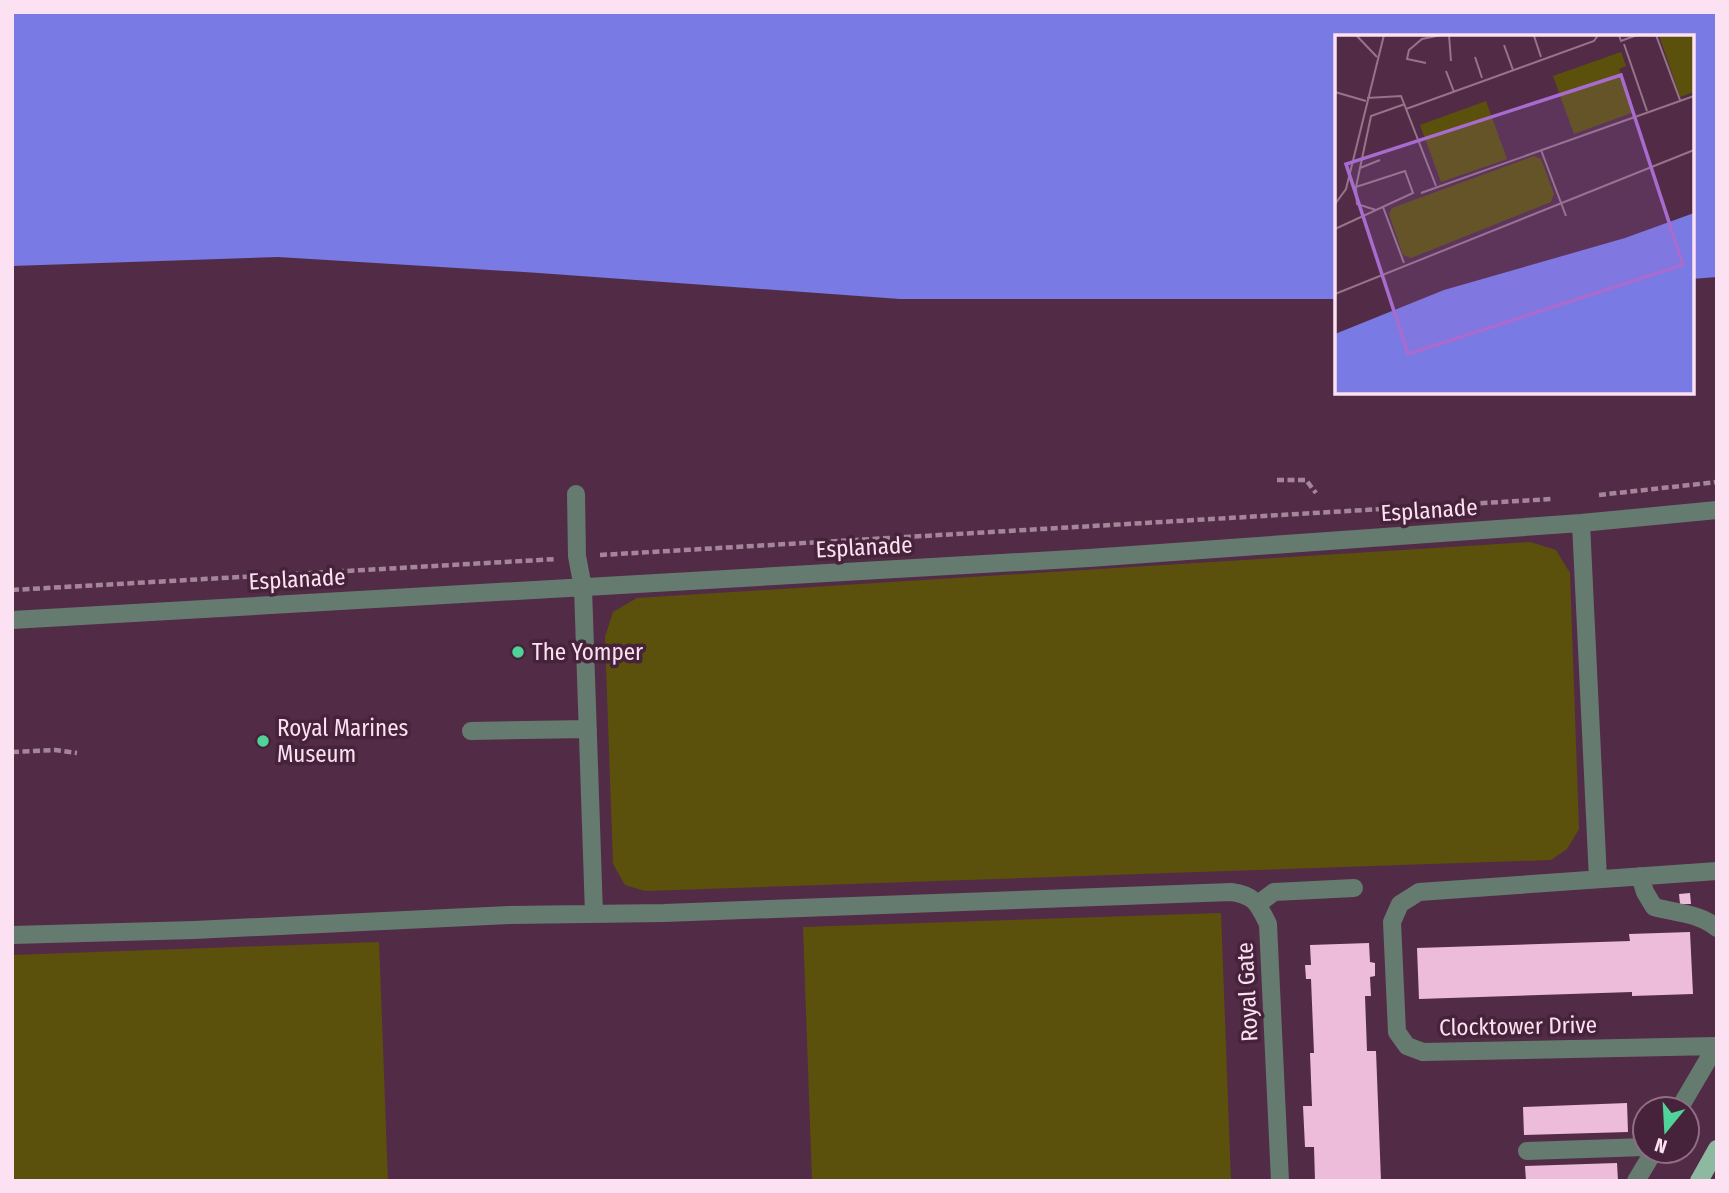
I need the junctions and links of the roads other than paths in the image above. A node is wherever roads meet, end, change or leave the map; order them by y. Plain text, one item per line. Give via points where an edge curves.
1 (576, 494) dead end
2 (1717, 510) edge
3 (1581, 523) junction
4 (583, 588) junction
5 (12, 620) edge
6 (588, 729) junction
7 (471, 731) dead end
8 (1717, 872) edge
9 (1640, 876) junction
10 (1598, 879) junction
11 (1354, 888) dead end
12 (1258, 904) junction
13 (593, 914) junction
14 (1717, 928) edge
15 (12, 935) edge
16 (1717, 1045) edge
17 (1687, 1095) edge
18 (1631, 1147) edge
19 (1527, 1151) dead end
20 (1716, 1154) edge
21 (1646, 1165) edge
22 (1280, 1181) edge
23 (1636, 1181) edge
24 (1699, 1181) edge

1 - 4 street
2 - 3 street, Esplanade
3 - 4 street, Esplanade
3 - 10 street
4 - 5 street, Esplanade
4 - 6 street
6 - 7 street
6 - 13 street
8 - 9 street, Clocktower Drive
9 - 10 street, Clocktower Drive
9 - 14 street via 1654,906 1687,913
10 - 16 street, Clocktower Drive via 1419,892 1400,904 1392,922 1395,1008 1397,1032 1407,1046 1423,1052
11 - 12 street via 1274,892
12 - 13 street via 1245,894 1231,892
12 - 22 street, Royal Gate via 1268,924
13 - 15 street
16 - 17 street, Clocktower Drive
18 - 19 street
20 - 24 main road
21 - 23 street

